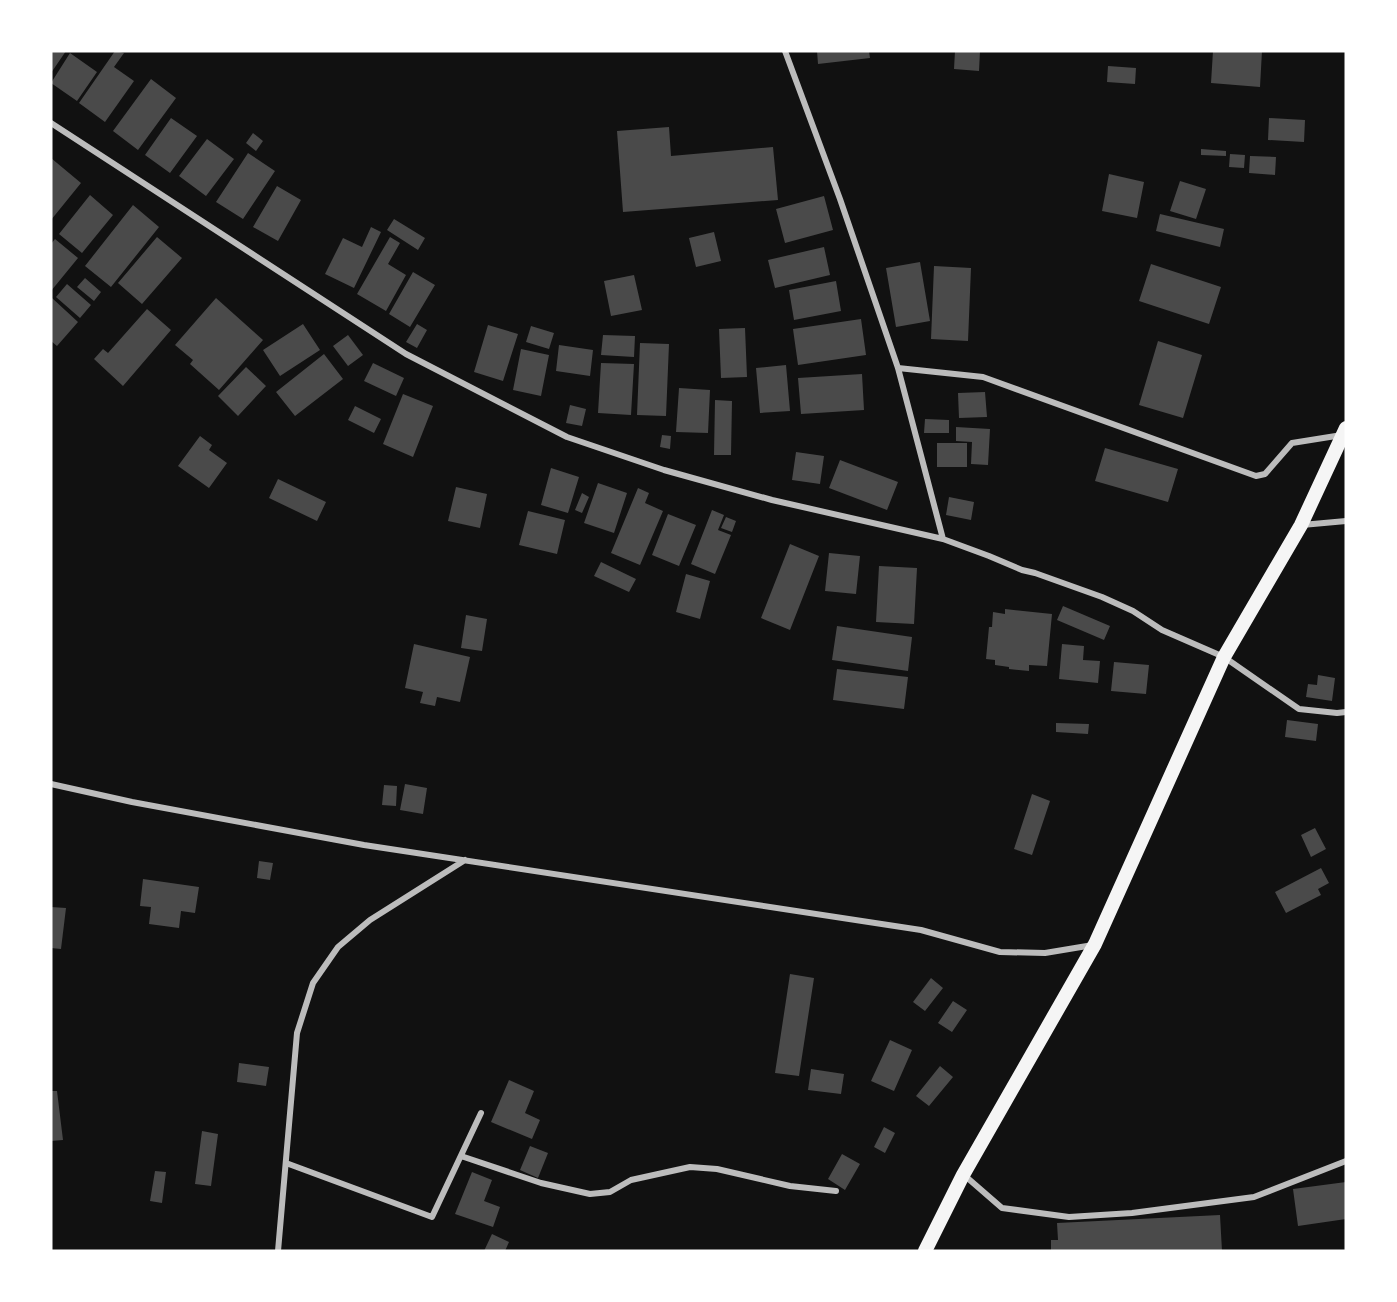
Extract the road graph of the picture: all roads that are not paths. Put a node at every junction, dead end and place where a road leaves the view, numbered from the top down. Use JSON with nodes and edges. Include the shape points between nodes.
{"nodes":[{"id":1,"x":785,"y":51,"type":"edge"},
{"id":2,"x":51,"y":123,"type":"edge"},
{"id":3,"x":898,"y":368,"type":"junction"},
{"id":4,"x":1345,"y":432,"type":"edge"},
{"id":5,"x":1346,"y":520,"type":"edge"},
{"id":6,"x":1301,"y":525,"type":"junction"},
{"id":7,"x":943,"y":539,"type":"junction"},
{"id":8,"x":1224,"y":657,"type":"junction"},
{"id":9,"x":1346,"y":712,"type":"edge"},
{"id":10,"x":51,"y":784,"type":"edge"},
{"id":11,"x":466,"y":859,"type":"junction"},
{"id":12,"x":1095,"y":945,"type":"junction"},
{"id":13,"x":481,"y":1113,"type":"dead end"},
{"id":14,"x":461,"y":1156,"type":"junction"},
{"id":15,"x":1346,"y":1161,"type":"edge"},
{"id":16,"x":286,"y":1163,"type":"junction"},
{"id":17,"x":963,"y":1175,"type":"junction"},
{"id":18,"x":836,"y":1191,"type":"dead end"},
{"id":19,"x":278,"y":1251,"type":"edge"},
{"id":20,"x":925,"y":1251,"type":"edge"}],
"edges":[{"from":1,"to":3,"type":"street"},
{"from":2,"to":7,"type":"street","via":[[406,354],[567,437],[664,470],[772,500]]},
{"from":3,"to":4,"type":"street","via":[[982,377],[1256,476],[1265,474],[1292,444]]},
{"from":3,"to":7,"type":"street"},
{"from":4,"to":6,"type":"main road"},
{"from":5,"to":6,"type":"street"},
{"from":6,"to":8,"type":"main road"},
{"from":7,"to":8,"type":"street","via":[[1102,597],[1162,630]]},
{"from":8,"to":9,"type":"street","via":[[1299,709]]},
{"from":8,"to":12,"type":"main road"},
{"from":10,"to":11,"type":"street","via":[[364,845]]},
{"from":11,"to":12,"type":"street","via":[[921,930],[1000,952],[1045,953]]},
{"from":11,"to":16,"type":"street","via":[[370,920],[338,946],[313,983],[297,1033]]},
{"from":12,"to":17,"type":"main road"},
{"from":13,"to":14,"type":"street"},
{"from":14,"to":16,"type":"street","via":[[432,1217]]},
{"from":14,"to":18,"type":"street","via":[[542,1183],[590,1194],[610,1192],[631,1179],[690,1167],[717,1168],[790,1186]]},
{"from":15,"to":17,"type":"street","via":[[1254,1197],[1069,1217],[1002,1208]]},
{"from":16,"to":19,"type":"street"},
{"from":17,"to":20,"type":"main road"}]}
